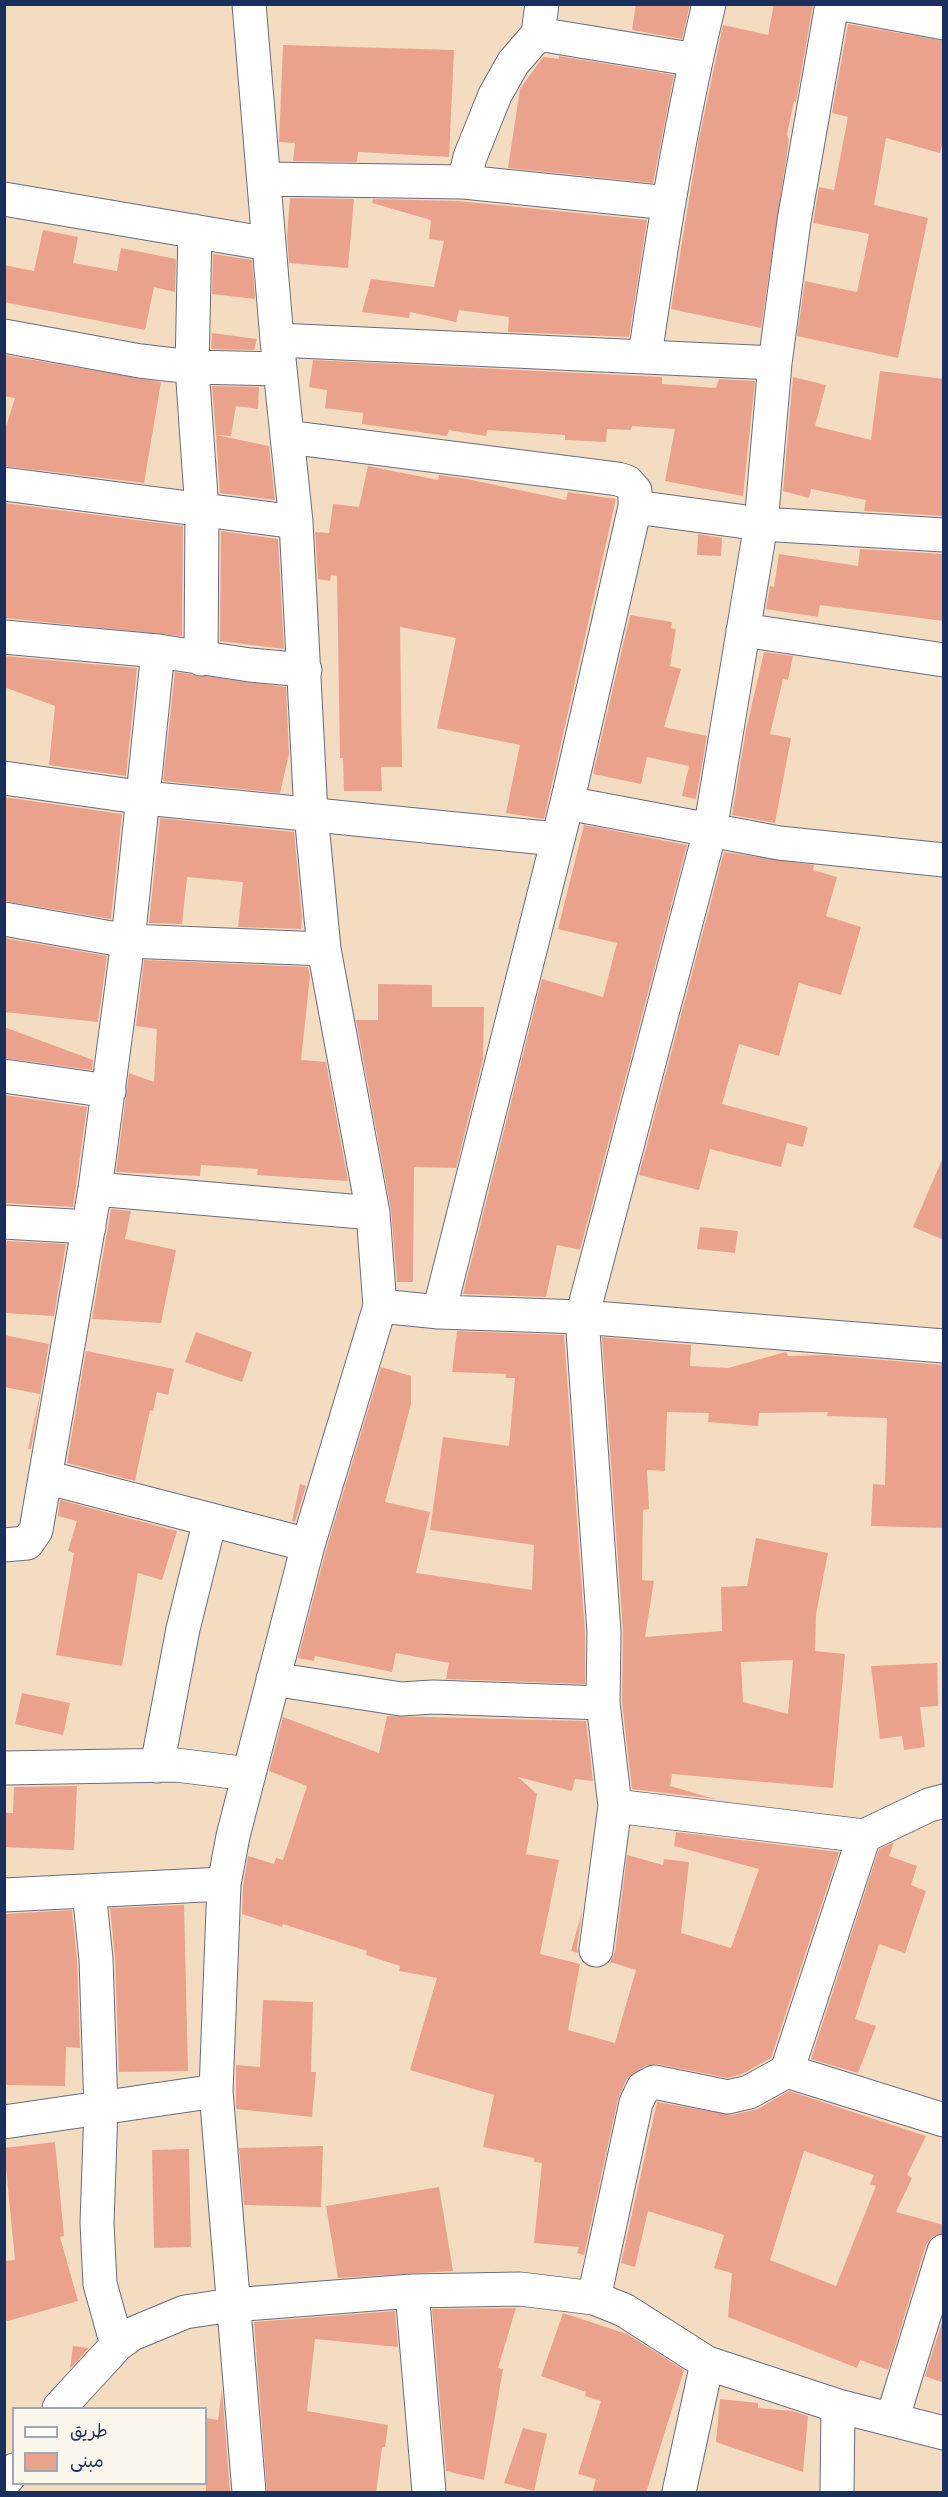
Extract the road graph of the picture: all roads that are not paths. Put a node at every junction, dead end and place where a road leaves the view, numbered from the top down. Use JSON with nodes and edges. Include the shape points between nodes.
{"nodes":[{"id":1,"x":249,"y":4,"type":"edge"},
{"id":2,"x":709,"y":4,"type":"edge"},
{"id":3,"x":832,"y":4,"type":"edge"},
{"id":4,"x":843,"y":4,"type":"edge"},
{"id":5,"x":540,"y":19,"type":"edge"},
{"id":6,"x":944,"y":23,"type":"edge"},
{"id":7,"x":696,"y":60,"type":"junction"},
{"id":8,"x":264,"y":179,"type":"junction"},
{"id":9,"x":464,"y":182,"type":"junction"},
{"id":10,"x":4,"y":199,"type":"edge"},
{"id":11,"x":669,"y":203,"type":"junction"},
{"id":12,"x":195,"y":231,"type":"junction"},
{"id":13,"x":269,"y":244,"type":"junction"},
{"id":14,"x":4,"y":336,"type":"edge"},
{"id":15,"x":278,"y":355,"type":"junction"},
{"id":16,"x":645,"y":356,"type":"junction"},
{"id":17,"x":775,"y":363,"type":"junction"},
{"id":18,"x":192,"y":367,"type":"junction"},
{"id":19,"x":287,"y":437,"type":"junction"},
{"id":20,"x":4,"y":484,"type":"edge"},
{"id":21,"x":635,"y":507,"type":"junction"},
{"id":22,"x":202,"y":511,"type":"junction"},
{"id":23,"x":296,"y":522,"type":"junction"},
{"id":24,"x":761,"y":524,"type":"junction"},
{"id":25,"x":944,"y":535,"type":"edge"},
{"id":26,"x":743,"y":630,"type":"junction"},
{"id":27,"x":4,"y":637,"type":"edge"},
{"id":28,"x":158,"y":651,"type":"junction"},
{"id":29,"x":201,"y":659,"type":"junction"},
{"id":30,"x":944,"y":660,"type":"edge"},
{"id":31,"x":305,"y":669,"type":"junction"},
{"id":32,"x":4,"y":778,"type":"edge"},
{"id":33,"x":145,"y":798,"type":"junction"},
{"id":34,"x":567,"y":803,"type":"junction"},
{"id":35,"x":311,"y":814,"type":"junction"},
{"id":36,"x":710,"y":831,"type":"junction"},
{"id":37,"x":556,"y":839,"type":"junction"},
{"id":38,"x":944,"y":860,"type":"edge"},
{"id":39,"x":4,"y":919,"type":"edge"},
{"id":40,"x":128,"y":941,"type":"junction"},
{"id":41,"x":324,"y":949,"type":"junction"},
{"id":42,"x":4,"y":1076,"type":"edge"},
{"id":43,"x":109,"y":1091,"type":"junction"},
{"id":44,"x":96,"y":1189,"type":"junction"},
{"id":45,"x":373,"y":1213,"type":"junction"},
{"id":46,"x":4,"y":1222,"type":"edge"},
{"id":47,"x":89,"y":1227,"type":"junction"},
{"id":48,"x":380,"y":1306,"type":"junction"},
{"id":49,"x":439,"y":1312,"type":"junction"},
{"id":50,"x":582,"y":1317,"type":"junction"},
{"id":51,"x":944,"y":1346,"type":"edge"},
{"id":52,"x":45,"y":1477,"type":"junction"},
{"id":53,"x":210,"y":1520,"type":"junction"},
{"id":54,"x":4,"y":1545,"type":"edge"},
{"id":55,"x":308,"y":1545,"type":"junction"},
{"id":56,"x":273,"y":1679,"type":"junction"},
{"id":57,"x":603,"y":1703,"type":"junction"},
{"id":58,"x":157,"y":1766,"type":"junction"},
{"id":59,"x":4,"y":1768,"type":"edge"},
{"id":60,"x":249,"y":1774,"type":"junction"},
{"id":61,"x":944,"y":1801,"type":"edge"},
{"id":62,"x":615,"y":1806,"type":"junction"},
{"id":63,"x":864,"y":1836,"type":"junction"},
{"id":64,"x":224,"y":1884,"type":"junction"},
{"id":65,"x":88,"y":1891,"type":"junction"},
{"id":66,"x":4,"y":1895,"type":"edge"},
{"id":67,"x":596,"y":1950,"type":"dead end"},
{"id":68,"x":787,"y":2071,"type":"junction"},
{"id":69,"x":216,"y":2091,"type":"junction"},
{"id":70,"x":100,"y":2108,"type":"junction"},
{"id":71,"x":944,"y":2120,"type":"edge"},
{"id":72,"x":4,"y":2122,"type":"edge"},
{"id":73,"x":944,"y":2251,"type":"edge"},
{"id":74,"x":412,"y":2290,"type":"junction"},
{"id":75,"x":594,"y":2298,"type":"junction"},
{"id":76,"x":232,"y":2305,"type":"junction"},
{"id":77,"x":117,"y":2345,"type":"junction"},
{"id":78,"x":707,"y":2363,"type":"junction"},
{"id":79,"x":838,"y":2406,"type":"junction"},
{"id":80,"x":60,"y":2407,"type":"edge"},
{"id":81,"x":892,"y":2420,"type":"junction"},
{"id":82,"x":944,"y":2433,"type":"edge"},
{"id":83,"x":249,"y":2493,"type":"edge"},
{"id":84,"x":429,"y":2493,"type":"edge"},
{"id":85,"x":679,"y":2493,"type":"edge"},
{"id":86,"x":837,"y":2493,"type":"edge"}],
"edges":[{"from":1,"to":8,"type":"street"},
{"from":2,"to":7,"type":"street"},
{"from":3,"to":17,"type":"street","via":[[794,221]]},
{"from":4,"to":6,"type":"street"},
{"from":5,"to":7,"type":"street"},
{"from":5,"to":9,"type":"street","via":[[495,95]]},
{"from":7,"to":11,"type":"street"},
{"from":8,"to":9,"type":"street"},
{"from":8,"to":13,"type":"street"},
{"from":9,"to":11,"type":"street"},
{"from":10,"to":12,"type":"street"},
{"from":11,"to":16,"type":"street"},
{"from":12,"to":13,"type":"street"},
{"from":12,"to":18,"type":"street"},
{"from":13,"to":15,"type":"street"},
{"from":14,"to":18,"type":"street"},
{"from":15,"to":16,"type":"street"},
{"from":15,"to":18,"type":"street"},
{"from":15,"to":19,"type":"street"},
{"from":16,"to":17,"type":"street"},
{"from":17,"to":24,"type":"street"},
{"from":18,"to":22,"type":"street"},
{"from":19,"to":21,"type":"street","via":[[618,479],[635,491]]},
{"from":19,"to":23,"type":"street"},
{"from":20,"to":22,"type":"street"},
{"from":21,"to":24,"type":"street"},
{"from":21,"to":34,"type":"street"},
{"from":22,"to":23,"type":"street"},
{"from":22,"to":29,"type":"street"},
{"from":23,"to":31,"type":"street"},
{"from":24,"to":25,"type":"street"},
{"from":24,"to":26,"type":"street"},
{"from":26,"to":30,"type":"street"},
{"from":26,"to":36,"type":"street"},
{"from":27,"to":28,"type":"street"},
{"from":28,"to":29,"type":"street"},
{"from":28,"to":33,"type":"street"},
{"from":29,"to":31,"type":"street"},
{"from":31,"to":35,"type":"street"},
{"from":32,"to":33,"type":"street"},
{"from":33,"to":35,"type":"street"},
{"from":33,"to":40,"type":"street"},
{"from":34,"to":36,"type":"street"},
{"from":34,"to":37,"type":"street"},
{"from":35,"to":37,"type":"street"},
{"from":35,"to":41,"type":"street"},
{"from":36,"to":38,"type":"street","via":[[779,843]]},
{"from":36,"to":50,"type":"street"},
{"from":37,"to":49,"type":"street"},
{"from":39,"to":40,"type":"street"},
{"from":40,"to":41,"type":"street"},
{"from":40,"to":43,"type":"street"},
{"from":41,"to":45,"type":"street"},
{"from":42,"to":43,"type":"street"},
{"from":43,"to":44,"type":"street"},
{"from":44,"to":45,"type":"street"},
{"from":44,"to":47,"type":"street"},
{"from":45,"to":48,"type":"street"},
{"from":46,"to":47,"type":"street"},
{"from":47,"to":52,"type":"street"},
{"from":48,"to":49,"type":"street"},
{"from":48,"to":55,"type":"street"},
{"from":49,"to":50,"type":"street"},
{"from":50,"to":51,"type":"street"},
{"from":50,"to":57,"type":"street","via":[[604,1632]]},
{"from":52,"to":53,"type":"street"},
{"from":52,"to":54,"type":"street","via":[[34,1536],[27,1543]]},
{"from":53,"to":55,"type":"street"},
{"from":53,"to":58,"type":"street","via":[[183,1629]]},
{"from":55,"to":56,"type":"street"},
{"from":56,"to":57,"type":"street","via":[[401,1699]]},
{"from":56,"to":60,"type":"street"},
{"from":57,"to":62,"type":"street"},
{"from":58,"to":59,"type":"street"},
{"from":58,"to":60,"type":"street"},
{"from":60,"to":64,"type":"street"},
{"from":61,"to":63,"type":"street"},
{"from":62,"to":63,"type":"street"},
{"from":62,"to":67,"type":"street"},
{"from":63,"to":68,"type":"street"},
{"from":64,"to":65,"type":"street"},
{"from":64,"to":69,"type":"street"},
{"from":65,"to":66,"type":"street"},
{"from":65,"to":70,"type":"street","via":[[96,1959]]},
{"from":68,"to":71,"type":"street"},
{"from":68,"to":75,"type":"street","via":[[749,2092],[728,2097],[666,2083],[654,2082],[643,2088],[636,2103]]},
{"from":69,"to":70,"type":"street"},
{"from":69,"to":76,"type":"street"},
{"from":70,"to":72,"type":"street"},
{"from":70,"to":77,"type":"street","via":[[100,2284]]},
{"from":73,"to":81,"type":"street"},
{"from":74,"to":75,"type":"street","via":[[520,2289]]},
{"from":74,"to":76,"type":"street"},
{"from":74,"to":84,"type":"street"},
{"from":75,"to":78,"type":"street","via":[[624,2310]]},
{"from":76,"to":77,"type":"street","via":[[185,2312],[132,2334]]},
{"from":76,"to":83,"type":"street"},
{"from":77,"to":80,"type":"street"},
{"from":78,"to":79,"type":"street"},
{"from":78,"to":85,"type":"street"},
{"from":79,"to":81,"type":"street"},
{"from":79,"to":86,"type":"street"},
{"from":81,"to":82,"type":"street"}]}
